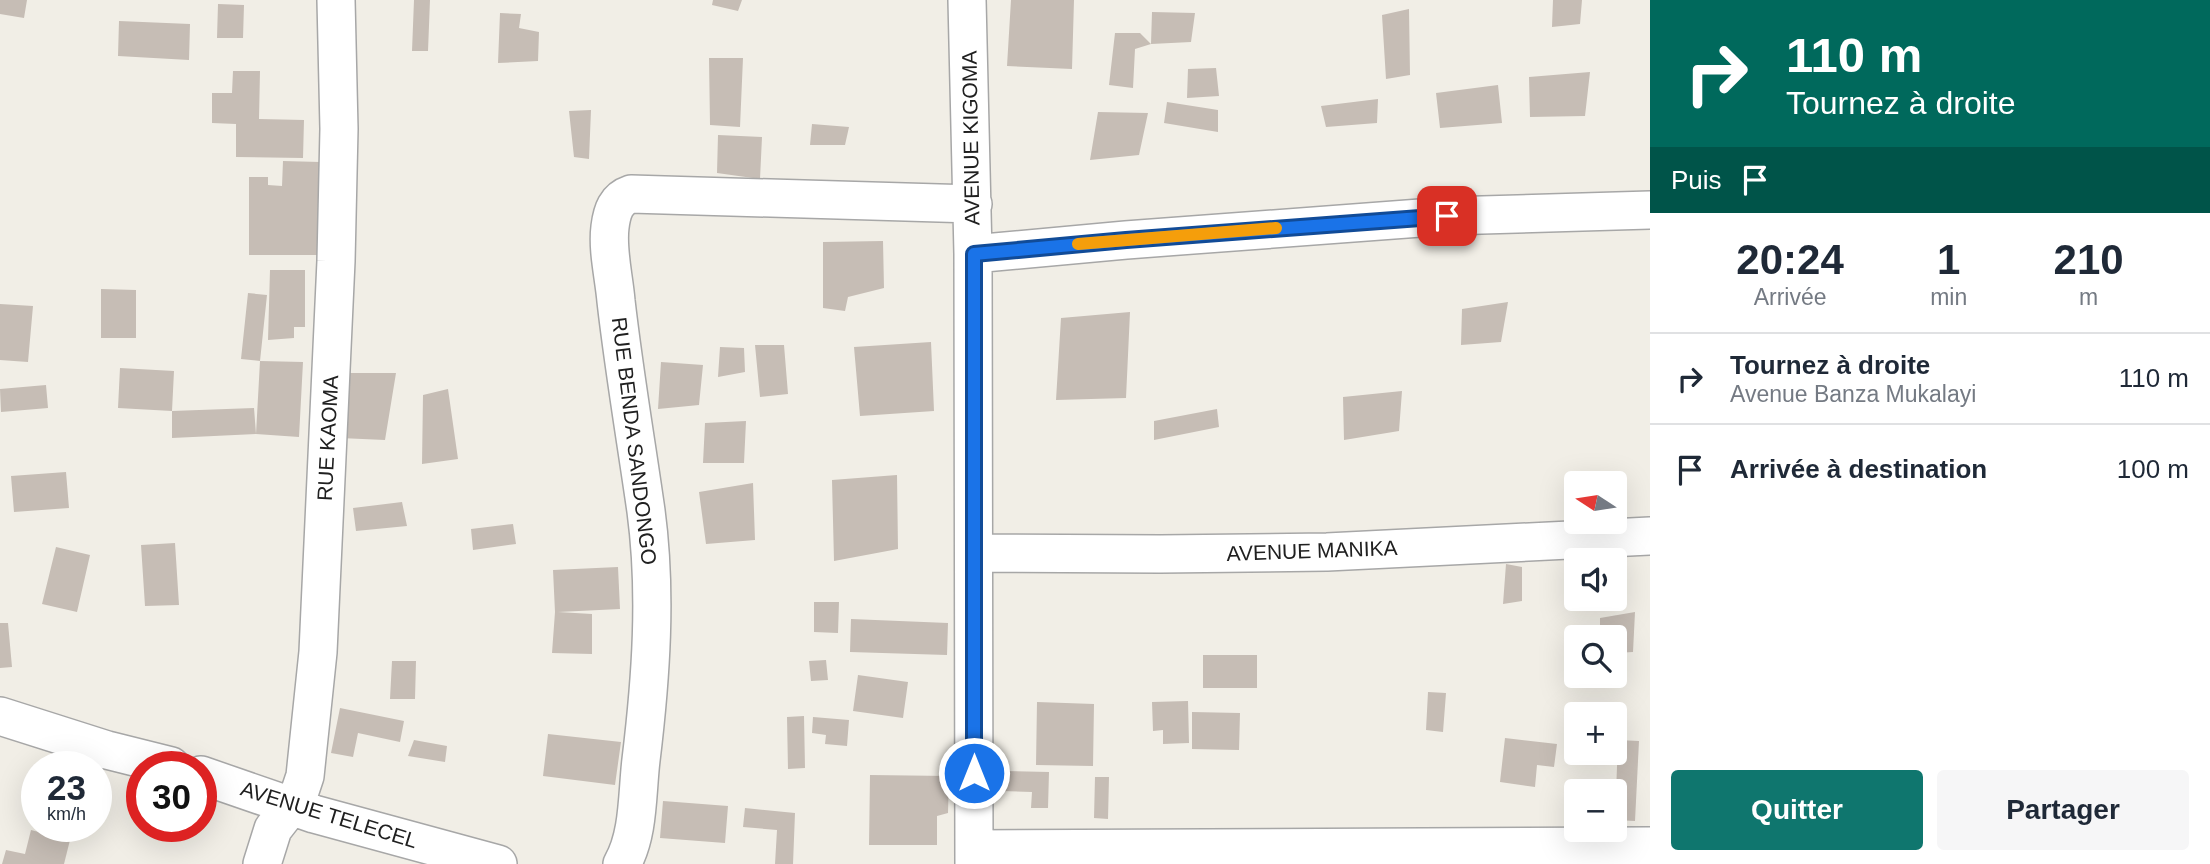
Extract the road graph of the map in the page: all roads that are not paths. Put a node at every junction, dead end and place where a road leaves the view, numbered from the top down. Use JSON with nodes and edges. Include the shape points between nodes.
{"nodes":[{"id":1,"x":336,"y":0,"type":"edge"},
{"id":2,"x":967,"y":0,"type":"edge"},
{"id":3,"x":973,"y":204,"type":"junction"},
{"id":4,"x":1650,"y":210,"type":"edge"},
{"id":5,"x":974,"y":254,"type":"junction"},
{"id":6,"x":1650,"y":536,"type":"edge"},
{"id":7,"x":974,"y":553,"type":"junction"},
{"id":8,"x":0,"y":716,"type":"edge"},
{"id":9,"x":126,"y":755,"type":"edge"},
{"id":10,"x":217,"y":781,"type":"edge"},
{"id":11,"x":291,"y":807,"type":"junction"},
{"id":12,"x":1650,"y":846,"type":"edge"},
{"id":13,"x":974,"y":856,"type":"edge"},
{"id":14,"x":262,"y":864,"type":"edge"},
{"id":15,"x":498,"y":864,"type":"edge"},
{"id":16,"x":622,"y":864,"type":"edge"}],
"edges":[{"from":1,"to":11,"type":"street","name":"RUE KAOMA","via":[[336,261],[318,652],[304,776]]},
{"from":2,"to":3,"type":"street","name":"AVENUE KIGOMA"},
{"from":3,"to":5,"type":"street","name":"AVENUE KIGOMA"},
{"from":3,"to":16,"type":"street","name":"RUE BENDA SANDONGO","via":[[632,194],[614,207],[610,245],[652,590],[644,736],[633,831]]},
{"from":4,"to":5,"type":"street","via":[[1447,216]]},
{"from":5,"to":7,"type":"street","name":"AVENUE KIGOMA"},
{"from":6,"to":7,"type":"street","name":"AVENUE MANIKA","via":[[1327,552]]},
{"from":7,"to":13,"type":"street","name":"AVENUE KIGOMA"},
{"from":8,"to":9,"type":"street"},
{"from":10,"to":11,"type":"street","name":"AVENUE TELECEL"},
{"from":11,"to":14,"type":"street","name":"RUE KAOMA","via":[[273,830]]},
{"from":11,"to":15,"type":"street","name":"AVENUE TELECEL"},
{"from":12,"to":13,"type":"street"}]}
